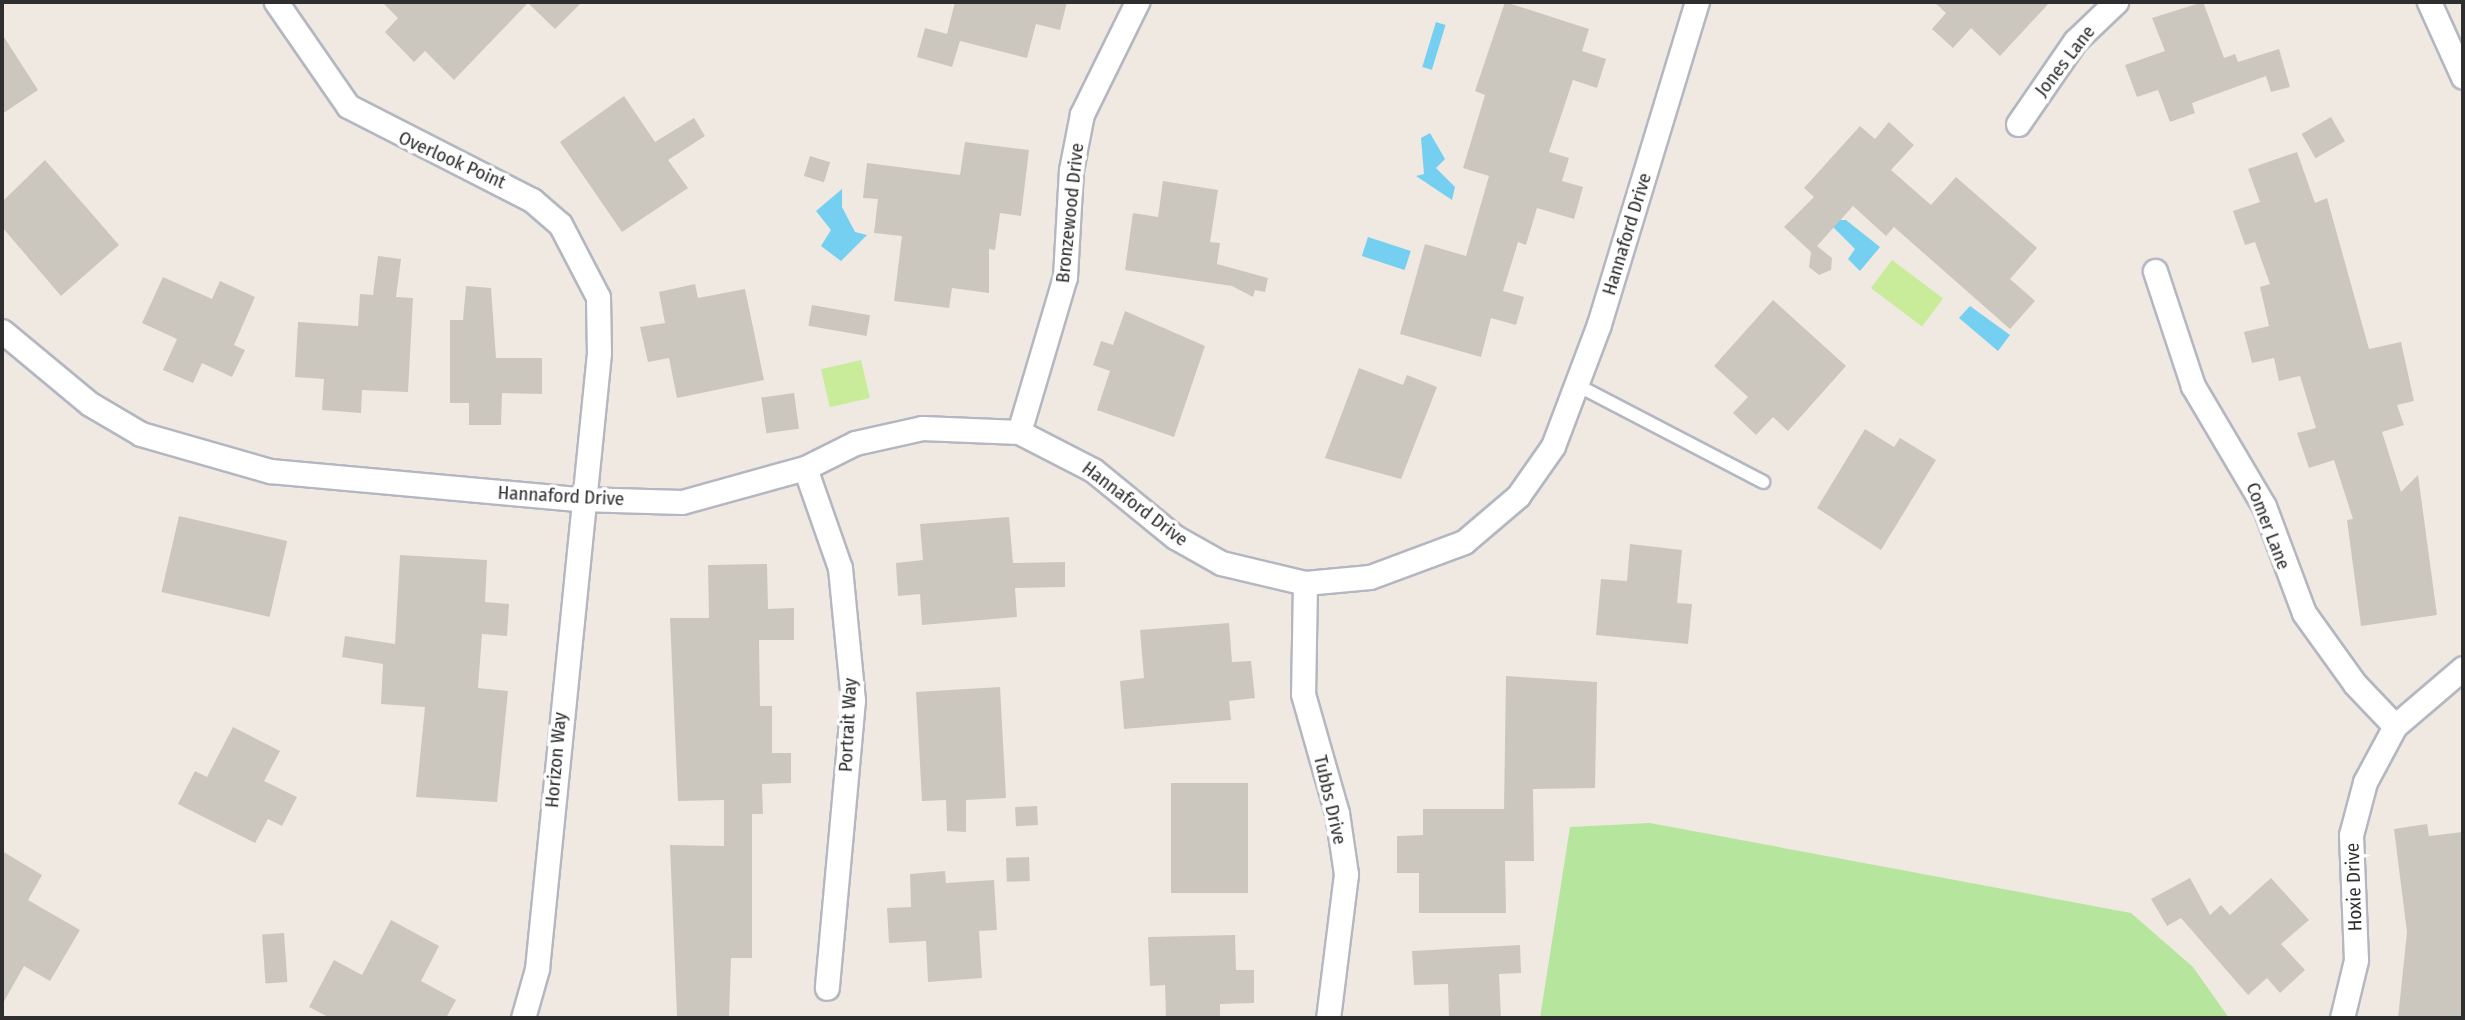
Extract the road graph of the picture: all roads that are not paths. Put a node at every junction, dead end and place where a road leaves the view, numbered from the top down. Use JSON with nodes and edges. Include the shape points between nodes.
{"nodes":[{"id":1,"x":276,"y":2,"type":"edge"},
{"id":2,"x":1137,"y":2,"type":"edge"},
{"id":3,"x":1697,"y":2,"type":"edge"},
{"id":4,"x":2116,"y":2,"type":"edge"},
{"id":5,"x":2428,"y":2,"type":"edge"},
{"id":6,"x":2462,"y":66,"type":"edge"},
{"id":7,"x":2018,"y":124,"type":"dead end"},
{"id":8,"x":2155,"y":271,"type":"dead end"},
{"id":9,"x":2,"y":331,"type":"edge"},
{"id":10,"x":1577,"y":385,"type":"junction"},
{"id":11,"x":1019,"y":432,"type":"junction"},
{"id":12,"x":805,"y":468,"type":"junction"},
{"id":13,"x":1763,"y":482,"type":"dead end"},
{"id":14,"x":580,"y":499,"type":"junction"},
{"id":15,"x":1305,"y":583,"type":"junction"},
{"id":16,"x":2463,"y":668,"type":"edge"},
{"id":17,"x":2395,"y":726,"type":"junction"},
{"id":18,"x":827,"y":988,"type":"dead end"},
{"id":19,"x":523,"y":1018,"type":"edge"},
{"id":20,"x":1328,"y":1018,"type":"edge"},
{"id":21,"x":2342,"y":1018,"type":"edge"}],
"edges":[{"from":1,"to":14,"type":"street","name":"Overlook Point","via":[[348,106],[453,165],[502,180],[560,225],[598,297],[599,353]]},
{"from":2,"to":11,"type":"street","name":"Bronzewood Drive","via":[[1082,114],[1071,170],[1065,277]]},
{"from":3,"to":10,"type":"street","name":"Hannaford Drive"},
{"from":4,"to":7,"type":"street","name":"Jones Lane","via":[[2075,41]]},
{"from":5,"to":6,"type":"street"},
{"from":8,"to":17,"type":"street","name":"Comer Lane","via":[[2193,386],[2264,506],[2304,613],[2355,684]]},
{"from":9,"to":14,"type":"street","name":"Hannaford Drive","via":[[90,404],[141,434],[198,453],[270,471]]},
{"from":10,"to":13,"type":"lane"},
{"from":10,"to":15,"type":"street","name":"Hannaford Drive","via":[[1538,472],[1464,542],[1402,570]]},
{"from":11,"to":12,"type":"street","name":"Hannaford Drive","via":[[922,428],[855,443]]},
{"from":11,"to":15,"type":"street","name":"Hannaford Drive","via":[[1093,470],[1175,537],[1221,563]]},
{"from":12,"to":14,"type":"street","name":"Hannaford Drive","via":[[682,502]]},
{"from":12,"to":18,"type":"street","name":"Portrait Way","via":[[840,568],[853,700]]},
{"from":14,"to":19,"type":"street","name":"Horizon Way","via":[[537,969]]},
{"from":15,"to":20,"type":"street","name":"Tubbs Drive","via":[[1303,695],[1337,813],[1346,874]]},
{"from":16,"to":17,"type":"street","name":"Hoxie Drive"},
{"from":17,"to":21,"type":"street","name":"Hoxie Drive","via":[[2365,782],[2351,835],[2356,960]]}]}
